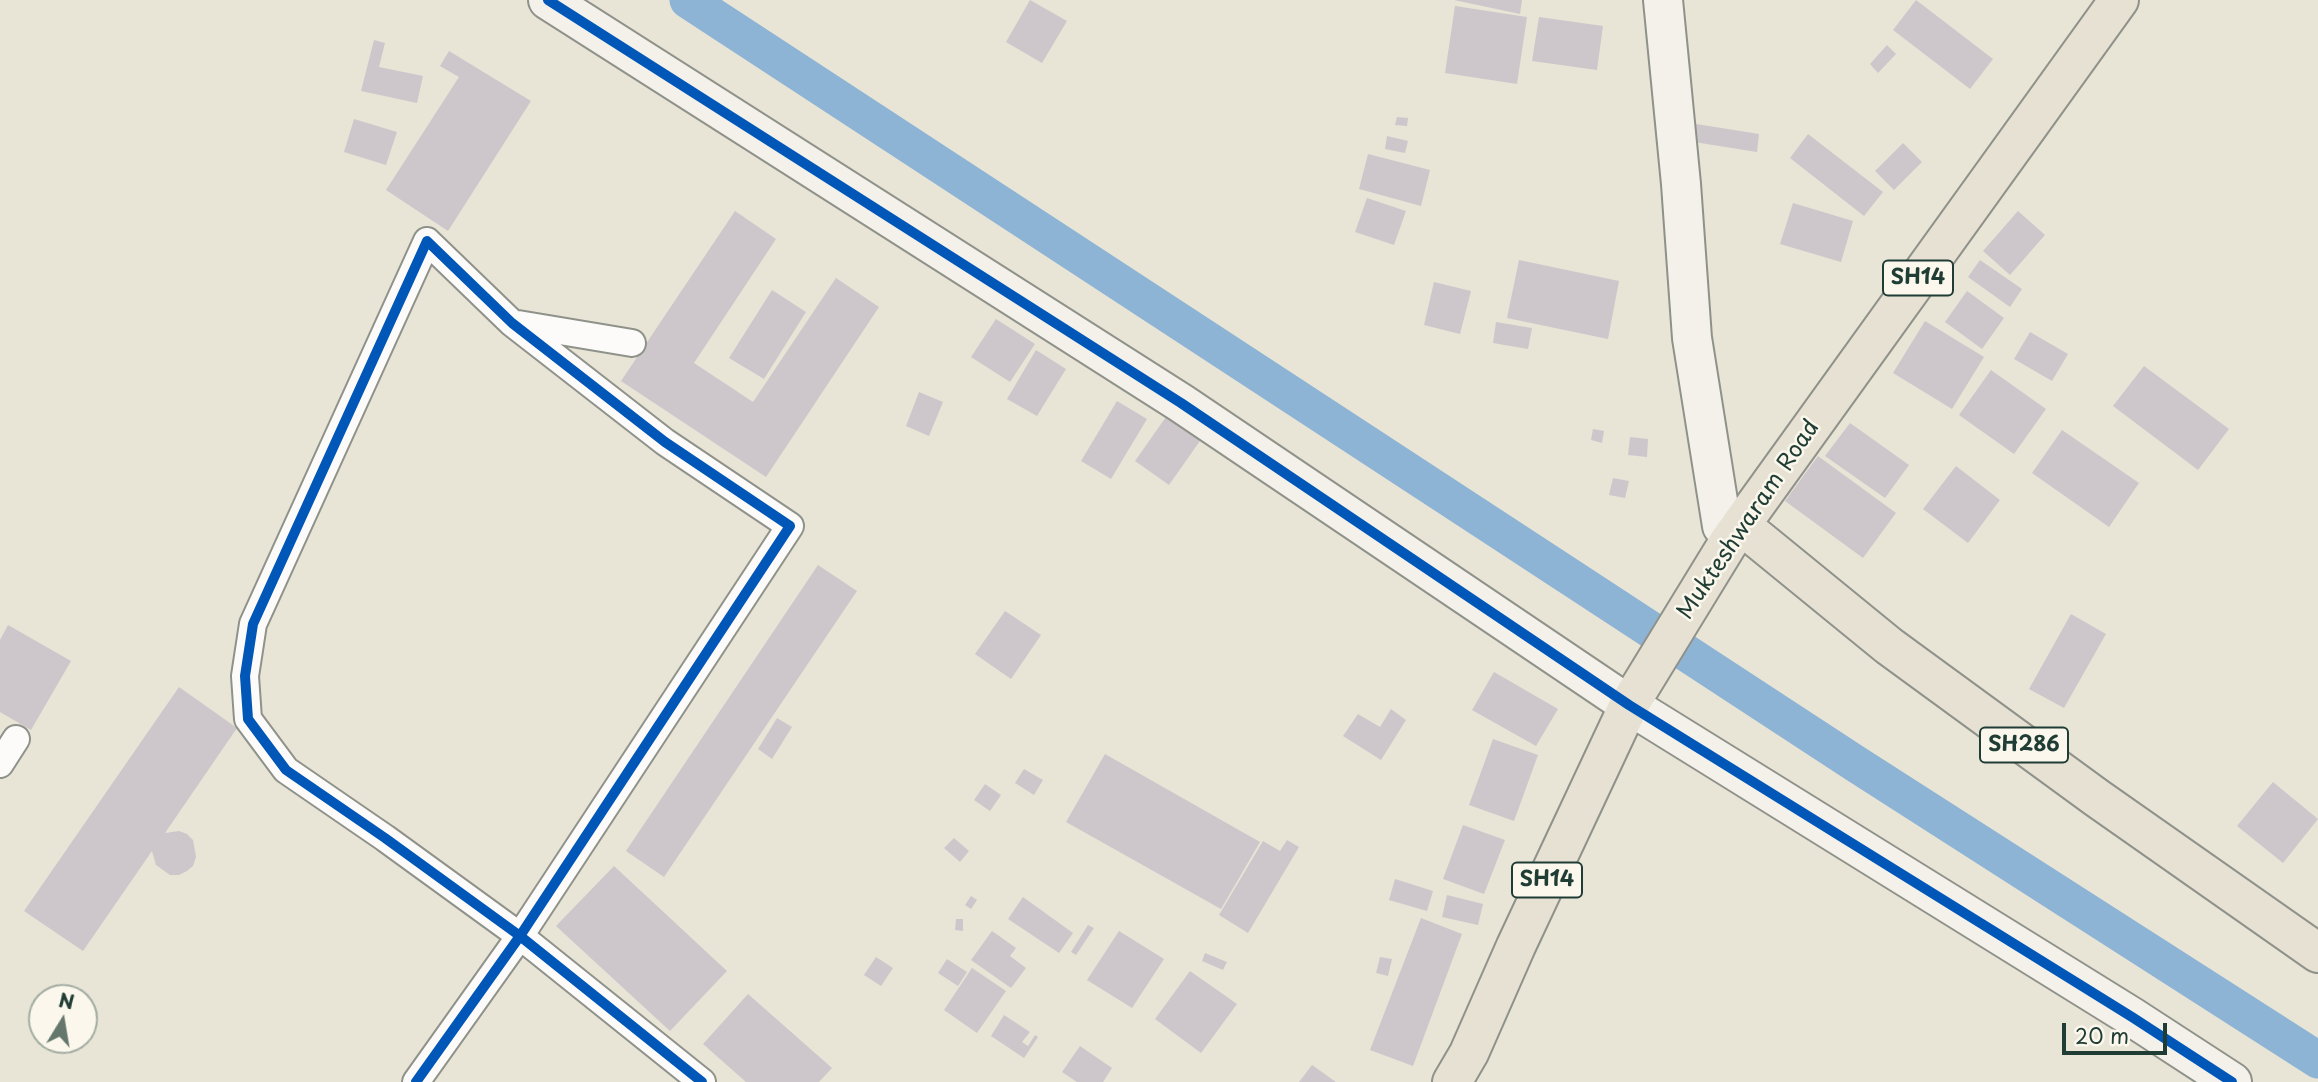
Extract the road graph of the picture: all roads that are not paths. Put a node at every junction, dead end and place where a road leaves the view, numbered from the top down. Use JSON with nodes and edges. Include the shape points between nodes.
{"nodes":[{"id":1,"x":548,"y":0,"type":"edge"},
{"id":2,"x":1663,"y":0,"type":"edge"},
{"id":3,"x":2119,"y":0,"type":"edge"},
{"id":4,"x":513,"y":323,"type":"junction"},
{"id":5,"x":632,"y":343,"type":"dead end"},
{"id":6,"x":1732,"y":539,"type":"junction"},
{"id":7,"x":1637,"y":693,"type":"junction"},
{"id":8,"x":16,"y":739,"type":"dead end"},
{"id":9,"x":0,"y":764,"type":"edge"},
{"id":10,"x":520,"y":936,"type":"junction"},
{"id":11,"x":2318,"y":953,"type":"edge"},
{"id":12,"x":416,"y":1082,"type":"edge"},
{"id":13,"x":702,"y":1082,"type":"edge"},
{"id":14,"x":1452,"y":1082,"type":"edge"},
{"id":15,"x":2232,"y":1082,"type":"edge"}],
"edges":[{"from":1,"to":7,"type":"street"},
{"from":2,"to":6,"type":"street","via":[[1692,338],[1722,526]]},
{"from":3,"to":6,"type":"main road","name":"Mukteshwaram Road","number":"SH14"},
{"from":4,"to":5,"type":"street"},
{"from":4,"to":10,"type":"street","via":[[665,442],[790,526]]},
{"from":4,"to":10,"type":"street","via":[[427,241],[253,624],[245,676],[248,719],[286,770]]},
{"from":6,"to":7,"type":"main road","name":"Mukteshwaram Road","number":"SH14"},
{"from":6,"to":11,"type":"main road","number":"SH286","via":[[1753,535],[1889,646]]},
{"from":7,"to":14,"type":"main road","name":"Mukteshwaram Road","number":"SH14"},
{"from":7,"to":15,"type":"street"},
{"from":8,"to":9,"type":"street"},
{"from":10,"to":12,"type":"street"},
{"from":10,"to":13,"type":"street"}]}
